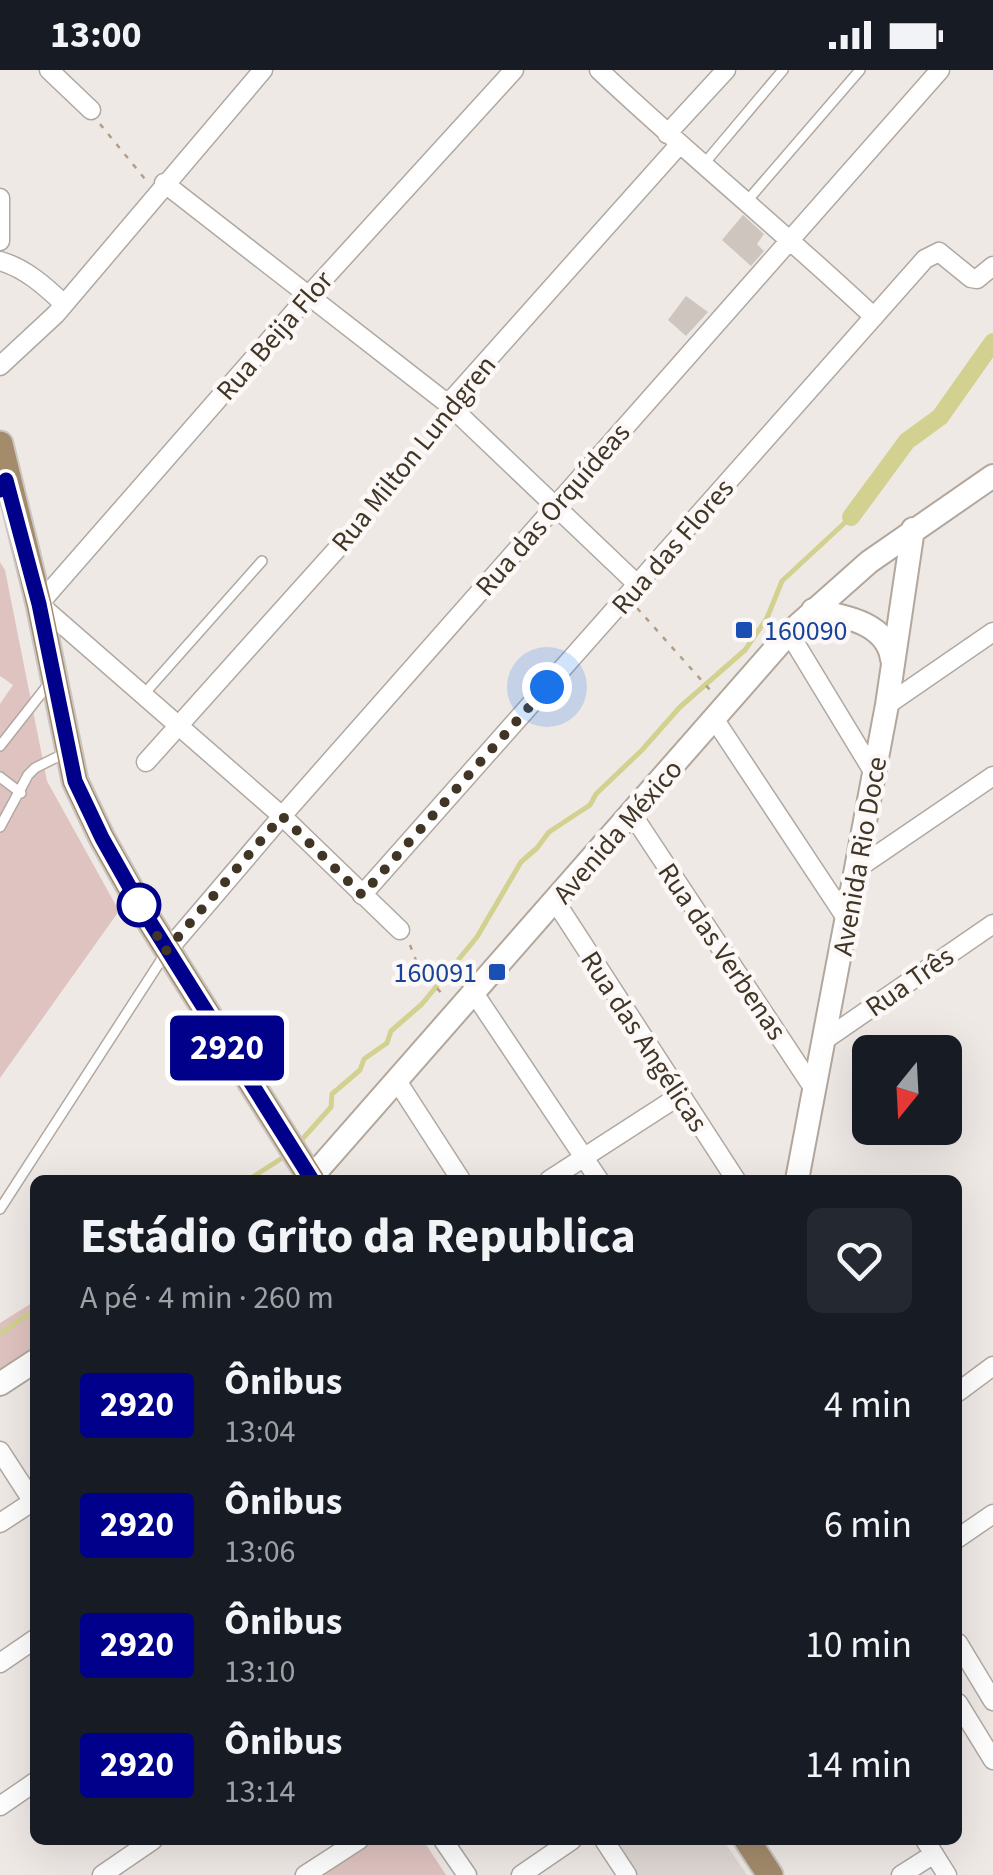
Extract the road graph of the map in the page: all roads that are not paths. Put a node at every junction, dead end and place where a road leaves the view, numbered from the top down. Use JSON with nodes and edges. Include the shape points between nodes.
{"nodes":[{"id":1,"x":50,"y":70,"type":"edge"},
{"id":2,"x":263,"y":70,"type":"edge"},
{"id":3,"x":514,"y":70,"type":"edge"},
{"id":4,"x":599,"y":70,"type":"edge"},
{"id":5,"x":726,"y":70,"type":"edge"},
{"id":6,"x":783,"y":70,"type":"edge"},
{"id":7,"x":860,"y":70,"type":"edge"},
{"id":8,"x":940,"y":70,"type":"edge"},
{"id":9,"x":91,"y":110,"type":"road end"},
{"id":10,"x":673,"y":139,"type":"junction"},
{"id":11,"x":703,"y":165,"type":"junction"},
{"id":12,"x":160,"y":187,"type":"junction"},
{"id":13,"x":0,"y":198,"type":"edge"},
{"id":14,"x":747,"y":202,"type":"junction"},
{"id":15,"x":790,"y":238,"type":"junction"},
{"id":16,"x":0,"y":242,"type":"edge"},
{"id":17,"x":0,"y":261,"type":"edge"},
{"id":18,"x":993,"y":266,"type":"edge"},
{"id":19,"x":309,"y":295,"type":"junction"},
{"id":20,"x":64,"y":304,"type":"junction"},
{"id":21,"x":874,"y":317,"type":"junction"},
{"id":22,"x":0,"y":366,"type":"edge"},
{"id":23,"x":448,"y":404,"type":"junction"},
{"id":24,"x":0,"y":444,"type":"edge"},
{"id":25,"x":993,"y":476,"type":"edge"},
{"id":26,"x":3,"y":485,"type":"edge"},
{"id":27,"x":556,"y":506,"type":"junction"},
{"id":28,"x":913,"y":530,"type":"junction"},
{"id":29,"x":0,"y":534,"type":"edge"},
{"id":30,"x":346,"y":540,"type":"road end"},
{"id":31,"x":24,"y":546,"type":"junction"},
{"id":32,"x":262,"y":560,"type":"dead end"},
{"id":33,"x":632,"y":591,"type":"junction"},
{"id":34,"x":39,"y":604,"type":"junction"},
{"id":35,"x":813,"y":610,"type":"junction"},
{"id":36,"x":993,"y":632,"type":"edge"},
{"id":37,"x":790,"y":633,"type":"junction"},
{"id":38,"x":893,"y":667,"type":"junction"},
{"id":39,"x":53,"y":679,"type":"junction"},
{"id":40,"x":144,"y":694,"type":"junction"},
{"id":41,"x":887,"y":705,"type":"junction"},
{"id":42,"x":720,"y":713,"type":"junction"},
{"id":43,"x":178,"y":724,"type":"junction"},
{"id":44,"x":0,"y":746,"type":"edge"},
{"id":45,"x":68,"y":752,"type":"junction"},
{"id":46,"x":146,"y":762,"type":"dead end"},
{"id":47,"x":874,"y":773,"type":"junction"},
{"id":48,"x":993,"y":776,"type":"edge"},
{"id":49,"x":0,"y":777,"type":"edge"},
{"id":50,"x":21,"y":793,"type":"junction"},
{"id":51,"x":632,"y":814,"type":"junction"},
{"id":52,"x":282,"y":816,"type":"junction"},
{"id":53,"x":0,"y":827,"type":"edge"},
{"id":54,"x":858,"y":868,"type":"junction"},
{"id":55,"x":362,"y":895,"type":"junction"},
{"id":56,"x":555,"y":901,"type":"junction"},
{"id":57,"x":848,"y":921,"type":"junction"},
{"id":58,"x":993,"y":924,"type":"edge"},
{"id":59,"x":400,"y":930,"type":"road end"},
{"id":60,"x":166,"y":951,"type":"junction"},
{"id":61,"x":474,"y":993,"type":"junction"},
{"id":62,"x":826,"y":1039,"type":"junction"},
{"id":63,"x":396,"y":1081,"type":"junction"},
{"id":64,"x":814,"y":1088,"type":"junction"},
{"id":65,"x":680,"y":1096,"type":"junction"},
{"id":66,"x":584,"y":1158,"type":"junction"},
{"id":67,"x":308,"y":1175,"type":"edge"},
{"id":68,"x":458,"y":1175,"type":"edge"},
{"id":69,"x":557,"y":1175,"type":"edge"},
{"id":70,"x":596,"y":1175,"type":"edge"},
{"id":71,"x":733,"y":1175,"type":"edge"},
{"id":72,"x":797,"y":1175,"type":"edge"},
{"id":73,"x":0,"y":1209,"type":"edge"},
{"id":74,"x":30,"y":1364,"type":"edge"},
{"id":75,"x":993,"y":1366,"type":"edge"},
{"id":76,"x":0,"y":1384,"type":"edge"},
{"id":77,"x":962,"y":1389,"type":"edge"},
{"id":78,"x":0,"y":1451,"type":"edge"},
{"id":79,"x":30,"y":1496,"type":"edge"},
{"id":80,"x":30,"y":1505,"type":"edge"},
{"id":81,"x":993,"y":1514,"type":"edge"},
{"id":82,"x":0,"y":1524,"type":"edge"},
{"id":83,"x":962,"y":1535,"type":"edge"},
{"id":84,"x":30,"y":1643,"type":"edge"},
{"id":85,"x":962,"y":1650,"type":"edge"},
{"id":86,"x":0,"y":1664,"type":"edge"},
{"id":87,"x":993,"y":1701,"type":"edge"},
{"id":88,"x":962,"y":1710,"type":"edge"},
{"id":89,"x":993,"y":1760,"type":"edge"},
{"id":90,"x":30,"y":1785,"type":"edge"},
{"id":91,"x":0,"y":1806,"type":"edge"},
{"id":92,"x":146,"y":1845,"type":"edge"},
{"id":93,"x":351,"y":1845,"type":"edge"},
{"id":94,"x":446,"y":1845,"type":"edge"},
{"id":95,"x":565,"y":1845,"type":"edge"},
{"id":96,"x":607,"y":1845,"type":"edge"},
{"id":97,"x":749,"y":1845,"type":"edge"},
{"id":98,"x":929,"y":1847,"type":"edge"},
{"id":99,"x":102,"y":1875,"type":"edge"},
{"id":100,"x":305,"y":1875,"type":"edge"},
{"id":101,"x":467,"y":1875,"type":"edge"},
{"id":102,"x":520,"y":1875,"type":"edge"},
{"id":103,"x":626,"y":1875,"type":"edge"},
{"id":104,"x":770,"y":1875,"type":"edge"},
{"id":105,"x":901,"y":1875,"type":"edge"},
{"id":106,"x":947,"y":1875,"type":"edge"}],
"edges":[{"from":1,"to":9,"type":"street"},
{"from":2,"to":12,"type":"street"},
{"from":3,"to":19,"type":"street","name":"Rua Beija Flor"},
{"from":4,"to":10,"type":"street"},
{"from":5,"to":10,"type":"street","name":"Rua Milton Lundgren"},
{"from":6,"to":11,"type":"lane"},
{"from":7,"to":14,"type":"lane"},
{"from":8,"to":15,"type":"street","name":"Rua das Orquídeas"},
{"from":10,"to":11,"type":"street"},
{"from":10,"to":23,"type":"street","name":"Rua Milton Lundgren"},
{"from":11,"to":14,"type":"street"},
{"from":12,"to":19,"type":"street"},
{"from":12,"to":20,"type":"street"},
{"from":13,"to":16,"type":"street"},
{"from":14,"to":15,"type":"street"},
{"from":15,"to":21,"type":"street"},
{"from":15,"to":27,"type":"street","name":"Rua das Orquídeas"},
{"from":17,"to":20,"type":"street"},
{"from":18,"to":21,"type":"street","name":"Rua das Flores","via":[[971,278],[944,255],[933,254]]},
{"from":19,"to":23,"type":"street"},
{"from":19,"to":34,"type":"street","name":"Rua Beija Flor"},
{"from":20,"to":22,"type":"street"},
{"from":21,"to":33,"type":"street","name":"Rua das Flores"},
{"from":23,"to":27,"type":"street"},
{"from":24,"to":26,"type":"main road"},
{"from":25,"to":28,"type":"main road","name":"Avenida México"},
{"from":26,"to":31,"type":"main road"},
{"from":27,"to":33,"type":"street"},
{"from":27,"to":52,"type":"street","name":"Rua das Orquídeas"},
{"from":28,"to":35,"type":"main road","name":"Avenida México"},
{"from":28,"to":38,"type":"main road","name":"Avenida Rio Doce"},
{"from":29,"to":31,"type":"main road"},
{"from":30,"to":43,"type":"street","name":"Rua Milton Lundgren"},
{"from":31,"to":34,"type":"main road"},
{"from":32,"to":40,"type":"lane"},
{"from":33,"to":55,"type":"street","name":"Rua das Flores"},
{"from":34,"to":39,"type":"main road"},
{"from":34,"to":40,"type":"street"},
{"from":35,"to":37,"type":"main road","name":"Avenida México"},
{"from":35,"to":38,"type":"main road","via":[[871,628],[891,648]]},
{"from":36,"to":41,"type":"street"},
{"from":37,"to":42,"type":"main road","name":"Avenida México"},
{"from":37,"to":47,"type":"street"},
{"from":38,"to":41,"type":"main road","name":"Avenida Rio Doce"},
{"from":39,"to":44,"type":"lane"},
{"from":39,"to":45,"type":"main road"},
{"from":40,"to":43,"type":"street"},
{"from":41,"to":47,"type":"main road","name":"Avenida Rio Doce"},
{"from":42,"to":51,"type":"main road","name":"Avenida México"},
{"from":42,"to":57,"type":"street"},
{"from":43,"to":46,"type":"street","name":"Rua Milton Lundgren"},
{"from":43,"to":52,"type":"street"},
{"from":45,"to":50,"type":"lane","via":[[35,768]]},
{"from":45,"to":60,"type":"main road","via":[[102,838]]},
{"from":47,"to":54,"type":"main road","name":"Avenida Rio Doce"},
{"from":48,"to":54,"type":"street"},
{"from":49,"to":50,"type":"lane"},
{"from":50,"to":53,"type":"lane"},
{"from":51,"to":56,"type":"main road","name":"Avenida México"},
{"from":51,"to":64,"type":"street","name":"Rua das Verbenas"},
{"from":52,"to":55,"type":"street"},
{"from":52,"to":60,"type":"street","name":"Rua das Orquídeas"},
{"from":54,"to":57,"type":"main road","name":"Avenida Rio Doce"},
{"from":55,"to":59,"type":"street"},
{"from":56,"to":61,"type":"main road","name":"Avenida México"},
{"from":56,"to":65,"type":"street","name":"Rua das Angélicas"},
{"from":57,"to":62,"type":"main road","name":"Avenida Rio Doce"},
{"from":58,"to":62,"type":"street","name":"Rua Três"},
{"from":60,"to":67,"type":"main road"},
{"from":60,"to":73,"type":"lane"},
{"from":61,"to":63,"type":"main road","name":"Avenida México"},
{"from":61,"to":66,"type":"street"},
{"from":62,"to":64,"type":"main road","name":"Avenida Rio Doce"},
{"from":63,"to":67,"type":"main road","name":"Avenida México"},
{"from":63,"to":68,"type":"street"},
{"from":64,"to":72,"type":"main road","name":"Avenida Rio Doce"},
{"from":65,"to":66,"type":"street"},
{"from":65,"to":71,"type":"street","name":"Rua das Angélicas"},
{"from":66,"to":69,"type":"street"},
{"from":66,"to":70,"type":"street"},
{"from":74,"to":76,"type":"main road"},
{"from":75,"to":77,"type":"street"},
{"from":78,"to":79,"type":"street"},
{"from":80,"to":82,"type":"street"},
{"from":81,"to":83,"type":"street"},
{"from":84,"to":86,"type":"street"},
{"from":85,"to":87,"type":"street"},
{"from":88,"to":89,"type":"street"},
{"from":90,"to":91,"type":"street"},
{"from":92,"to":99,"type":"street"},
{"from":93,"to":100,"type":"street"},
{"from":94,"to":101,"type":"street"},
{"from":95,"to":102,"type":"street"},
{"from":96,"to":103,"type":"street"},
{"from":97,"to":104,"type":"main road"},
{"from":98,"to":105,"type":"street"},
{"from":98,"to":106,"type":"street"}]}
